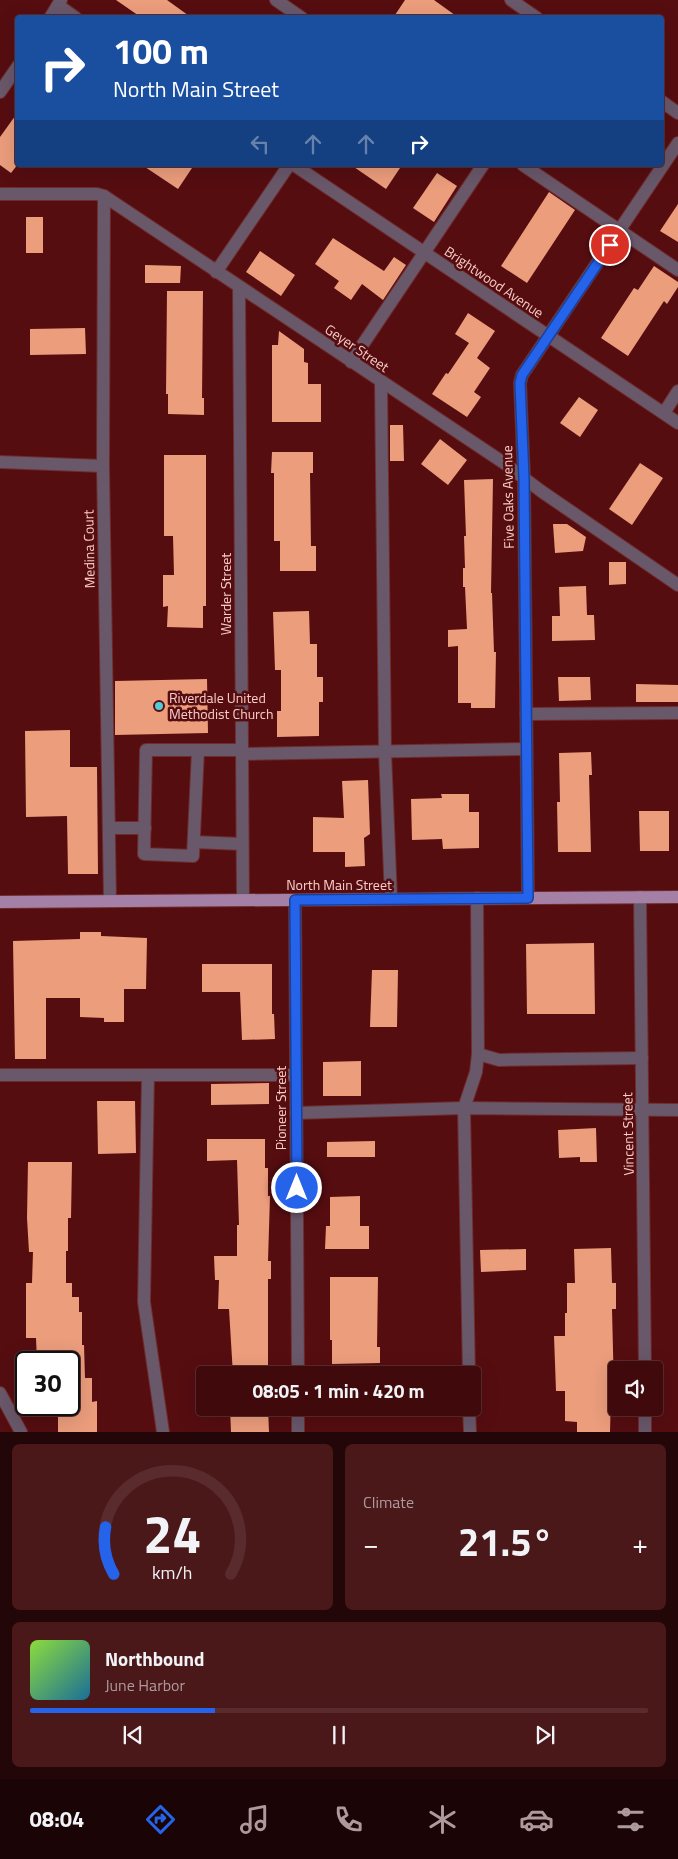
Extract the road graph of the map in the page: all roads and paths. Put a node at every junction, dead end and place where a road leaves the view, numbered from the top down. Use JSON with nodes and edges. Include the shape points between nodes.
{"nodes":[{"id":1,"x":276,"y":0,"type":"edge"},
{"id":2,"x":511,"y":0,"type":"edge"},
{"id":3,"x":60,"y":3,"type":"edge"},
{"id":4,"x":52,"y":15,"type":"edge"},
{"id":5,"x":73,"y":15,"type":"edge"},
{"id":6,"x":298,"y":15,"type":"edge"},
{"id":7,"x":533,"y":15,"type":"edge"},
{"id":8,"x":15,"y":70,"type":"edge"},
{"id":9,"x":0,"y":92,"type":"edge"},
{"id":10,"x":664,"y":103,"type":"edge"},
{"id":11,"x":678,"y":113,"type":"edge"},
{"id":12,"x":678,"y":143,"type":"edge"},
{"id":13,"x":664,"y":164,"type":"edge"},
{"id":14,"x":288,"y":167,"type":"edge"},
{"id":15,"x":297,"y":167,"type":"edge"},
{"id":16,"x":482,"y":167,"type":"edge"},
{"id":17,"x":526,"y":167,"type":"edge"},
{"id":18,"x":662,"y":167,"type":"edge"},
{"id":19,"x":0,"y":194,"type":"edge"},
{"id":20,"x":104,"y":196,"type":"junction"},
{"id":21,"x":620,"y":230,"type":"junction"},
{"id":22,"x":424,"y":253,"type":"junction"},
{"id":23,"x":678,"y":270,"type":"edge"},
{"id":24,"x":216,"y":272,"type":"junction"},
{"id":25,"x":239,"y":287,"type":"junction"},
{"id":26,"x":549,"y":336,"type":"junction"},
{"id":27,"x":351,"y":362,"type":"junction"},
{"id":28,"x":381,"y":381,"type":"junction"},
{"id":29,"x":678,"y":391,"type":"edge"},
{"id":30,"x":664,"y":413,"type":"junction"},
{"id":31,"x":678,"y":423,"type":"edge"},
{"id":32,"x":0,"y":462,"type":"edge"},
{"id":33,"x":103,"y":466,"type":"junction"},
{"id":34,"x":524,"y":478,"type":"junction"},
{"id":35,"x":678,"y":585,"type":"edge"},
{"id":36,"x":526,"y":714,"type":"junction"},
{"id":37,"x":678,"y":714,"type":"edge"},
{"id":38,"x":526,"y":749,"type":"junction"},
{"id":39,"x":198,"y":750,"type":"junction"},
{"id":40,"x":242,"y":752,"type":"junction"},
{"id":41,"x":385,"y":752,"type":"junction"},
{"id":42,"x":109,"y":828,"type":"junction"},
{"id":43,"x":145,"y":828,"type":"junction"},
{"id":44,"x":194,"y":842,"type":"junction"},
{"id":45,"x":242,"y":844,"type":"junction"},
{"id":46,"x":640,"y":897,"type":"junction"},
{"id":47,"x":678,"y":897,"type":"edge"},
{"id":48,"x":477,"y":898,"type":"junction"},
{"id":49,"x":528,"y":898,"type":"junction"},
{"id":50,"x":391,"y":899,"type":"junction"},
{"id":51,"x":243,"y":900,"type":"junction"},
{"id":52,"x":295,"y":900,"type":"junction"},
{"id":53,"x":110,"y":901,"type":"junction"},
{"id":54,"x":0,"y":902,"type":"edge"},
{"id":55,"x":478,"y":1054,"type":"junction"},
{"id":56,"x":642,"y":1058,"type":"junction"},
{"id":57,"x":0,"y":1075,"type":"edge"},
{"id":58,"x":148,"y":1075,"type":"junction"},
{"id":59,"x":296,"y":1076,"type":"junction"},
{"id":60,"x":464,"y":1108,"type":"junction"},
{"id":61,"x":643,"y":1110,"type":"junction"},
{"id":62,"x":678,"y":1110,"type":"edge"},
{"id":63,"x":296,"y":1113,"type":"junction"},
{"id":64,"x":645,"y":1361,"type":"edge"},
{"id":65,"x":298,"y":1366,"type":"edge"},
{"id":66,"x":469,"y":1366,"type":"edge"},
{"id":67,"x":0,"y":1393,"type":"edge"},
{"id":68,"x":298,"y":1416,"type":"edge"},
{"id":69,"x":469,"y":1416,"type":"edge"},
{"id":70,"x":645,"y":1416,"type":"edge"},
{"id":71,"x":21,"y":1432,"type":"edge"},
{"id":72,"x":163,"y":1432,"type":"edge"},
{"id":73,"x":298,"y":1432,"type":"edge"},
{"id":74,"x":470,"y":1432,"type":"edge"},
{"id":75,"x":645,"y":1432,"type":"edge"}],
"edges":[{"from":1,"to":6,"type":"street"},
{"from":2,"to":7,"type":"street"},
{"from":3,"to":4,"type":"street"},
{"from":3,"to":5,"type":"street"},
{"from":8,"to":9,"type":"street"},
{"from":10,"to":11,"type":"street"},
{"from":12,"to":13,"type":"street","name":"Five Oaks Avenue"},
{"from":14,"to":24,"type":"street"},
{"from":15,"to":22,"type":"street","name":"Brightwood Avenue"},
{"from":16,"to":22,"type":"street"},
{"from":17,"to":21,"type":"street"},
{"from":18,"to":21,"type":"street","name":"Five Oaks Avenue"},
{"from":19,"to":20,"type":"street","name":"Geyer Street"},
{"from":20,"to":24,"type":"street","name":"Geyer Street"},
{"from":20,"to":33,"type":"street","name":"Medina Court"},
{"from":21,"to":23,"type":"street"},
{"from":21,"to":26,"type":"street","name":"Five Oaks Avenue"},
{"from":22,"to":26,"type":"street","name":"Brightwood Avenue"},
{"from":22,"to":27,"type":"street"},
{"from":24,"to":25,"type":"street","name":"Geyer Street"},
{"from":25,"to":27,"type":"street","name":"Geyer Street"},
{"from":25,"to":40,"type":"street","name":"Warder Street"},
{"from":26,"to":30,"type":"street","name":"Brightwood Avenue"},
{"from":26,"to":34,"type":"street","name":"Five Oaks Avenue","via":[[520,383]]},
{"from":27,"to":28,"type":"street","name":"Geyer Street"},
{"from":28,"to":34,"type":"street","name":"Geyer Street"},
{"from":28,"to":41,"type":"street"},
{"from":29,"to":30,"type":"street"},
{"from":30,"to":31,"type":"street","name":"Brightwood Avenue"},
{"from":32,"to":33,"type":"street"},
{"from":33,"to":42,"type":"street","name":"Medina Court"},
{"from":34,"to":35,"type":"street","name":"Geyer Street"},
{"from":34,"to":36,"type":"street","name":"Five Oaks Avenue"},
{"from":36,"to":37,"type":"street"},
{"from":36,"to":38,"type":"street","name":"Five Oaks Avenue"},
{"from":38,"to":41,"type":"street"},
{"from":38,"to":49,"type":"street","name":"Five Oaks Avenue"},
{"from":39,"to":40,"type":"street"},
{"from":39,"to":43,"type":"street","via":[[146,750]]},
{"from":39,"to":44,"type":"street"},
{"from":40,"to":41,"type":"street"},
{"from":40,"to":45,"type":"street","name":"Warder Street"},
{"from":41,"to":50,"type":"street"},
{"from":42,"to":43,"type":"street"},
{"from":42,"to":53,"type":"street","name":"Medina Court"},
{"from":43,"to":44,"type":"street","via":[[144,854],[193,856]]},
{"from":44,"to":45,"type":"street"},
{"from":45,"to":51,"type":"street","name":"Warder Street"},
{"from":46,"to":47,"type":"main road","name":"North Main Street"},
{"from":46,"to":49,"type":"main road","name":"North Main Street"},
{"from":46,"to":56,"type":"street","name":"Vincent Street"},
{"from":48,"to":49,"type":"main road","name":"North Main Street"},
{"from":48,"to":50,"type":"main road","name":"North Main Street"},
{"from":48,"to":55,"type":"street"},
{"from":50,"to":52,"type":"main road","name":"North Main Street"},
{"from":51,"to":52,"type":"main road","name":"North Main Street"},
{"from":51,"to":53,"type":"main road","name":"North Main Street"},
{"from":52,"to":59,"type":"street","name":"Pioneer Street"},
{"from":53,"to":54,"type":"main road","name":"North Main Street"},
{"from":55,"to":56,"type":"street","via":[[499,1060]]},
{"from":55,"to":60,"type":"street","via":[[476,1072]]},
{"from":56,"to":61,"type":"street","name":"Vincent Street"},
{"from":57,"to":58,"type":"street"},
{"from":58,"to":59,"type":"street"},
{"from":58,"to":72,"type":"street","via":[[144,1302]]},
{"from":59,"to":63,"type":"street","name":"Pioneer Street"},
{"from":60,"to":61,"type":"street"},
{"from":60,"to":63,"type":"street"},
{"from":60,"to":66,"type":"street"},
{"from":61,"to":62,"type":"street"},
{"from":61,"to":64,"type":"street","name":"Vincent Street"},
{"from":63,"to":65,"type":"street","name":"Pioneer Street"},
{"from":67,"to":71,"type":"street"},
{"from":68,"to":73,"type":"street"},
{"from":69,"to":74,"type":"street"},
{"from":70,"to":75,"type":"street"}]}
